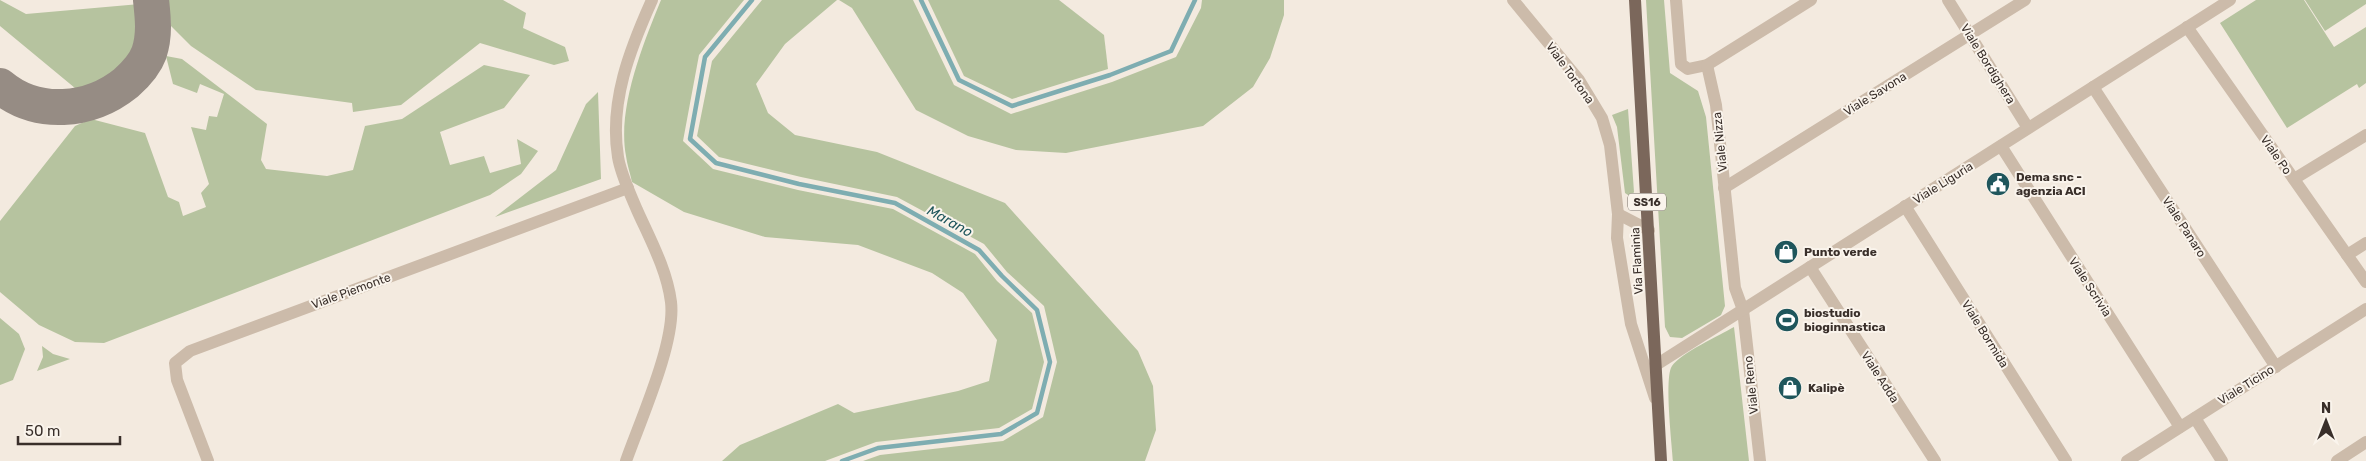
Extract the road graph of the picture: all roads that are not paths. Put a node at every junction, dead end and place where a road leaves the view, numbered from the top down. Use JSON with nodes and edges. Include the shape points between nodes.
{"nodes":[{"id":1,"x":652,"y":0,"type":"edge"},
{"id":2,"x":1514,"y":0,"type":"edge"},
{"id":3,"x":1634,"y":0,"type":"edge"},
{"id":4,"x":1676,"y":0,"type":"edge"},
{"id":5,"x":1811,"y":0,"type":"edge"},
{"id":6,"x":1948,"y":0,"type":"edge"},
{"id":7,"x":2025,"y":0,"type":"edge"},
{"id":8,"x":2230,"y":0,"type":"edge"},
{"id":9,"x":2187,"y":28,"type":"junction"},
{"id":10,"x":1969,"y":35,"type":"junction"},
{"id":11,"x":1707,"y":66,"type":"junction"},
{"id":12,"x":2093,"y":87,"type":"junction"},
{"id":13,"x":2028,"y":128,"type":"junction"},
{"id":14,"x":2366,"y":135,"type":"edge"},
{"id":15,"x":2000,"y":146,"type":"junction"},
{"id":16,"x":2294,"y":179,"type":"junction"},
{"id":17,"x":628,"y":188,"type":"junction"},
{"id":18,"x":1724,"y":188,"type":"junction"},
{"id":19,"x":1905,"y":206,"type":"junction"},
{"id":20,"x":1618,"y":214,"type":"junction"},
{"id":21,"x":1649,"y":230,"type":"junction"},
{"id":22,"x":2366,"y":243,"type":"edge"},
{"id":23,"x":2347,"y":255,"type":"junction"},
{"id":24,"x":1810,"y":267,"type":"junction"},
{"id":25,"x":2366,"y":282,"type":"edge"},
{"id":26,"x":2366,"y":309,"type":"edge"},
{"id":27,"x":1743,"y":310,"type":"junction"},
{"id":28,"x":1656,"y":365,"type":"junction"},
{"id":29,"x":2276,"y":367,"type":"junction"},
{"id":30,"x":1657,"y":405,"type":"junction"},
{"id":31,"x":2195,"y":418,"type":"junction"},
{"id":32,"x":2180,"y":427,"type":"junction"},
{"id":33,"x":2366,"y":442,"type":"edge"},
{"id":34,"x":208,"y":461,"type":"edge"},
{"id":35,"x":626,"y":461,"type":"edge"},
{"id":36,"x":1661,"y":461,"type":"edge"},
{"id":37,"x":1760,"y":461,"type":"edge"},
{"id":38,"x":1935,"y":461,"type":"edge"},
{"id":39,"x":2066,"y":461,"type":"edge"},
{"id":40,"x":2127,"y":461,"type":"edge"},
{"id":41,"x":2222,"y":461,"type":"edge"},
{"id":42,"x":2336,"y":461,"type":"edge"}],
"edges":[{"from":1,"to":17,"type":"street","via":[[635,37],[617,109],[618,157]]},
{"from":2,"to":20,"type":"street","name":"Viale Tortona","via":[[1579,80],[1602,118],[1610,145]]},
{"from":3,"to":21,"type":"main road","name":"Via Flaminia","number":"SS16"},
{"from":4,"to":11,"type":"street","via":[[1681,64],[1688,69]]},
{"from":5,"to":11,"type":"street"},
{"from":6,"to":10,"type":"street","name":"Viale Bordighera"},
{"from":7,"to":10,"type":"street","name":"Viale Savona"},
{"from":8,"to":9,"type":"street","name":"Viale Liguria"},
{"from":9,"to":12,"type":"street","name":"Viale Liguria"},
{"from":9,"to":16,"type":"street","name":"Viale Po"},
{"from":10,"to":13,"type":"street","name":"Viale Bordighera"},
{"from":10,"to":18,"type":"street","name":"Viale Savona"},
{"from":11,"to":18,"type":"street","name":"Viale Nizza","via":[[1716,105]]},
{"from":12,"to":13,"type":"street","name":"Viale Liguria"},
{"from":12,"to":29,"type":"street","name":"Viale Panaro"},
{"from":13,"to":15,"type":"street","name":"Viale Liguria"},
{"from":14,"to":16,"type":"street"},
{"from":15,"to":19,"type":"street","name":"Viale Liguria"},
{"from":15,"to":32,"type":"street","name":"Viale Scrivia"},
{"from":16,"to":23,"type":"street","name":"Viale Po"},
{"from":17,"to":34,"type":"street","name":"Viale Piemonte","via":[[190,351],[176,362],[177,380]]},
{"from":17,"to":35,"type":"street","via":[[665,279],[672,322]]},
{"from":18,"to":27,"type":"street","name":"Viale Nizza","via":[[1735,288]]},
{"from":19,"to":24,"type":"street","name":"Viale Liguria"},
{"from":19,"to":39,"type":"street","name":"Viale Bormida"},
{"from":20,"to":21,"type":"street"},
{"from":20,"to":30,"type":"street","name":"Viale Tortona","via":[[1617,238],[1630,324]]},
{"from":21,"to":28,"type":"main road","name":"Via Flaminia","number":"SS16"},
{"from":22,"to":23,"type":"street"},
{"from":23,"to":25,"type":"street","name":"Viale Po"},
{"from":24,"to":27,"type":"street","name":"Viale Liguria"},
{"from":24,"to":38,"type":"street","name":"Viale Adda"},
{"from":26,"to":29,"type":"street","name":"Viale Ticino"},
{"from":27,"to":28,"type":"street","name":"Viale Liguria"},
{"from":27,"to":37,"type":"street","name":"Viale Reno"},
{"from":28,"to":30,"type":"main road","name":"Via Flaminia","number":"SS16"},
{"from":29,"to":31,"type":"street","name":"Viale Ticino"},
{"from":30,"to":36,"type":"main road","name":"Via Flaminia","number":"SS16"},
{"from":31,"to":32,"type":"street","name":"Viale Ticino"},
{"from":31,"to":41,"type":"street"},
{"from":32,"to":40,"type":"street","name":"Viale Ticino"},
{"from":33,"to":42,"type":"street"}]}
